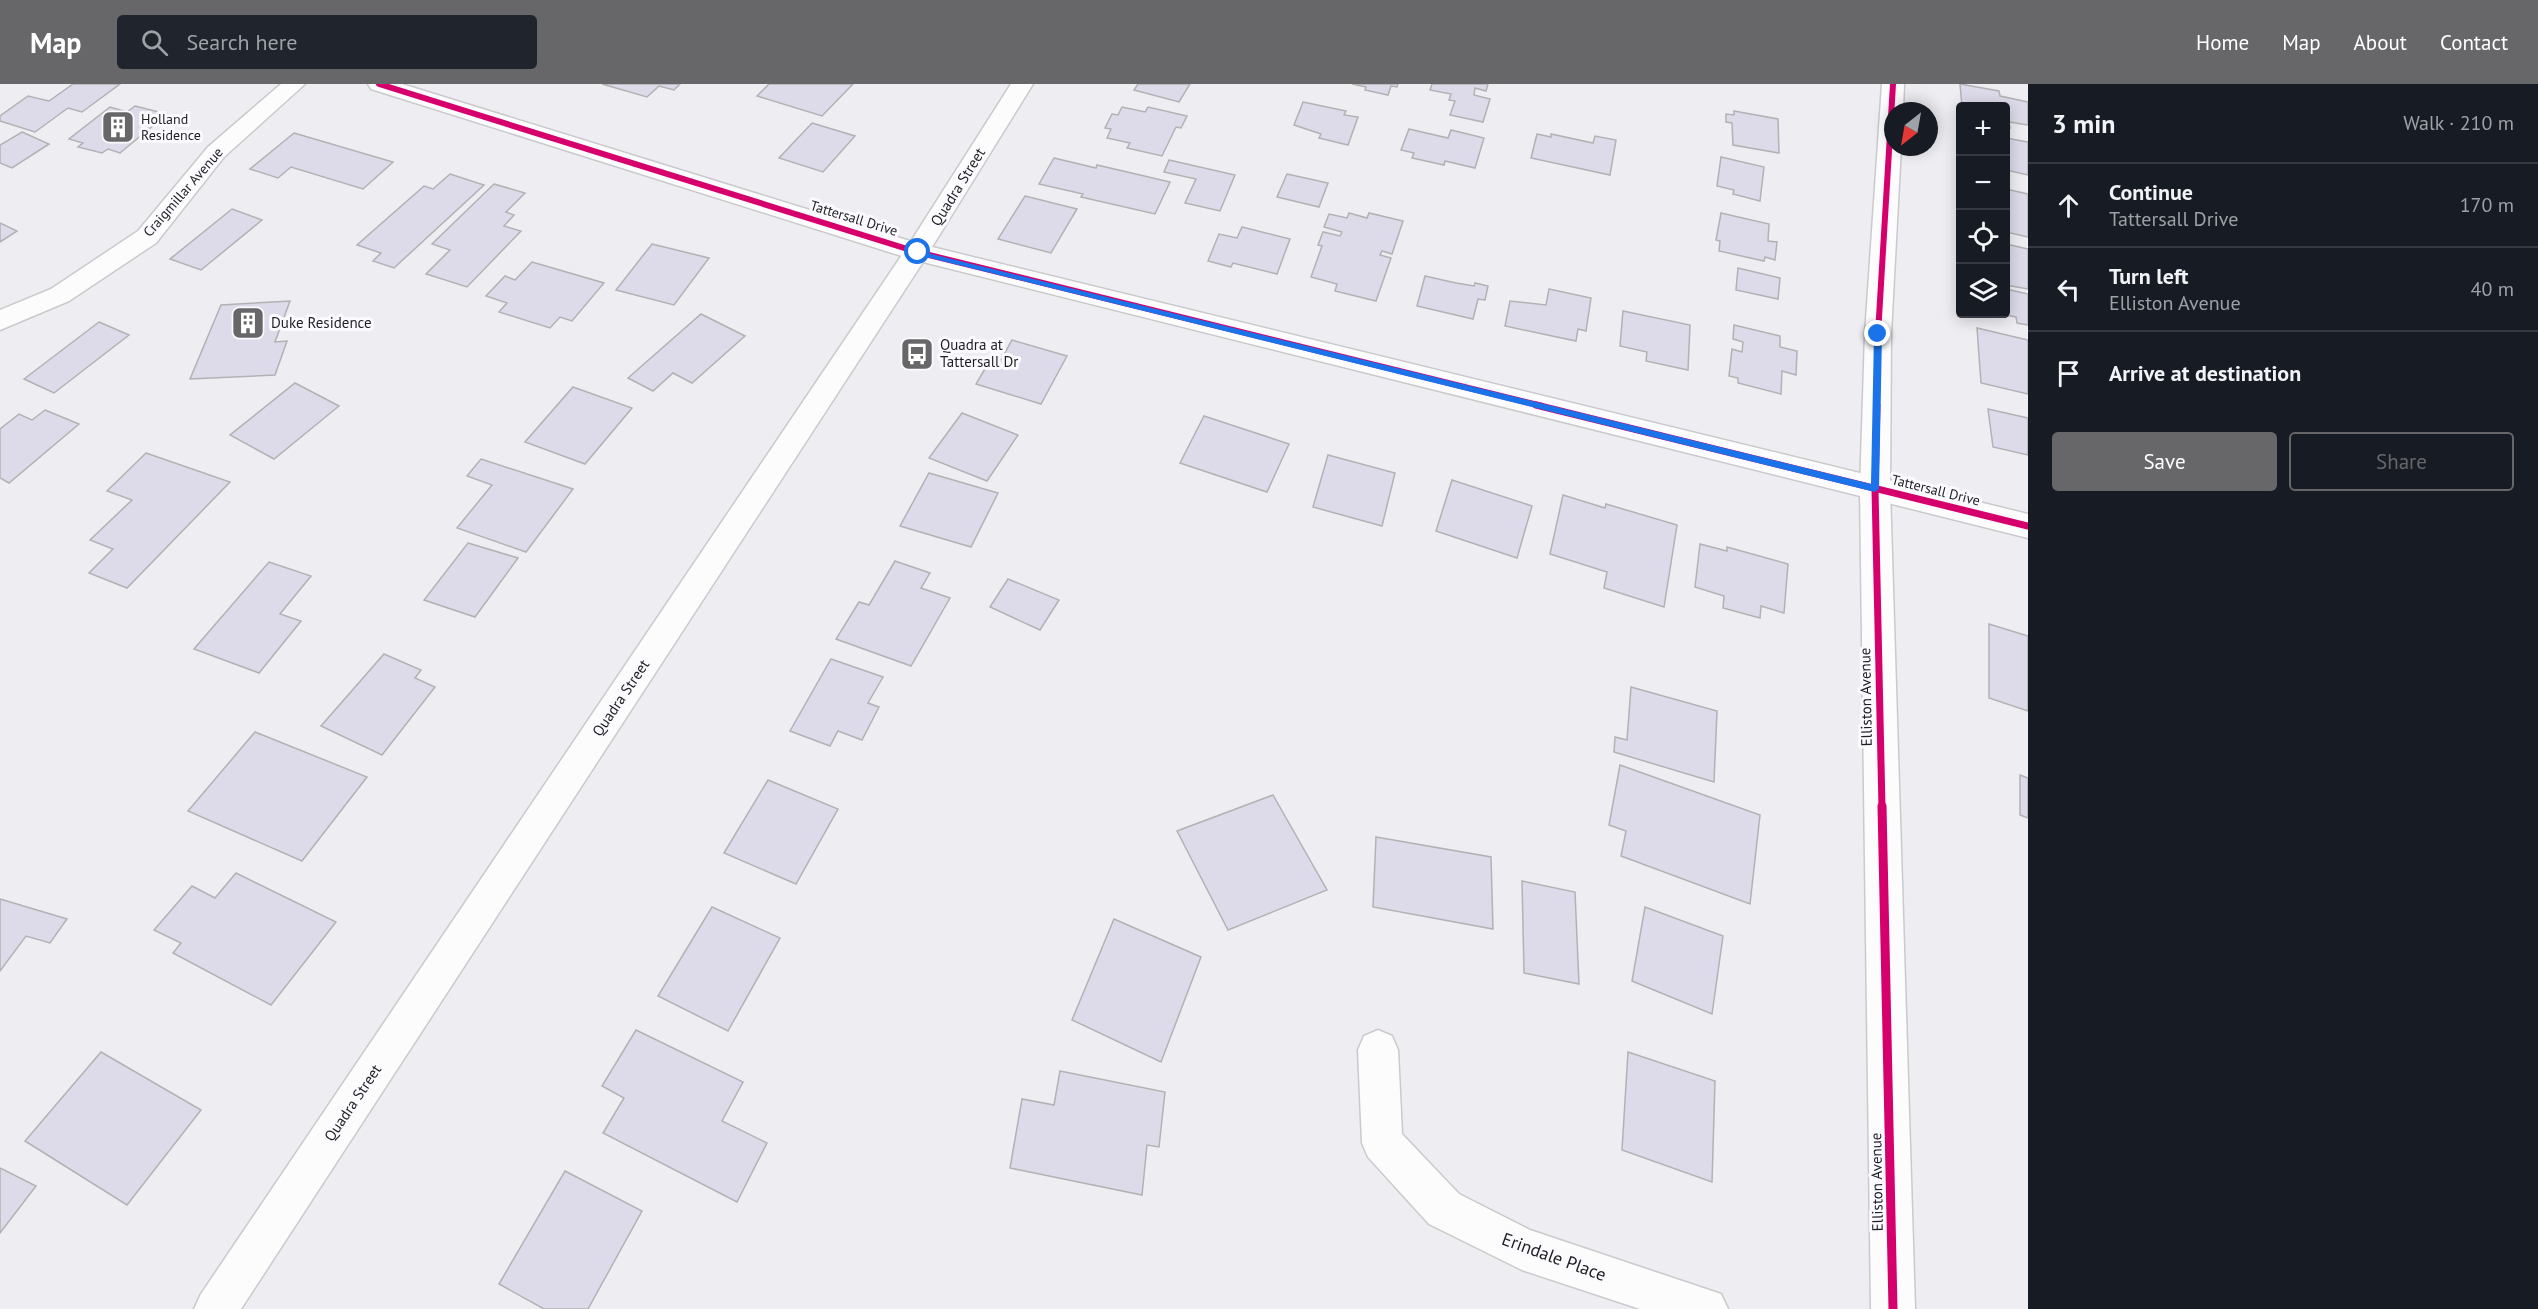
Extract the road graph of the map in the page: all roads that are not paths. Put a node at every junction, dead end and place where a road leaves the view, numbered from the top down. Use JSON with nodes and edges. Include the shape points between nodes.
{"nodes":[{"id":1,"x":294,"y":84,"type":"edge"},
{"id":2,"x":379,"y":84,"type":"edge"},
{"id":3,"x":1022,"y":84,"type":"edge"},
{"id":4,"x":1893,"y":84,"type":"edge"},
{"id":5,"x":918,"y":252,"type":"junction"},
{"id":6,"x":0,"y":321,"type":"edge"},
{"id":7,"x":1875,"y":489,"type":"junction"},
{"id":8,"x":2028,"y":526,"type":"edge"},
{"id":9,"x":1377,"y":1050,"type":"dead end"},
{"id":10,"x":216,"y":1309,"type":"edge"},
{"id":11,"x":1706,"y":1309,"type":"edge"},
{"id":12,"x":1893,"y":1309,"type":"edge"}],
"edges":[{"from":1,"to":6,"type":"street","name":"Craigmillar Avenue","via":[[216,152],[147,237],[60,295]]},
{"from":2,"to":5,"type":"street","name":"Tattersall Drive"},
{"from":3,"to":5,"type":"street","name":"Quadra Street"},
{"from":4,"to":7,"type":"street","name":"Elliston Avenue","via":[[1878,334]]},
{"from":5,"to":7,"type":"street","name":"Tattersall Drive"},
{"from":5,"to":10,"type":"street","name":"Quadra Street"},
{"from":7,"to":8,"type":"street","name":"Tattersall Drive"},
{"from":7,"to":12,"type":"street","name":"Elliston Avenue"},
{"from":9,"to":11,"type":"street","name":"Erindale Place","via":[[1382,1143],[1444,1209],[1522,1249]]}]}
